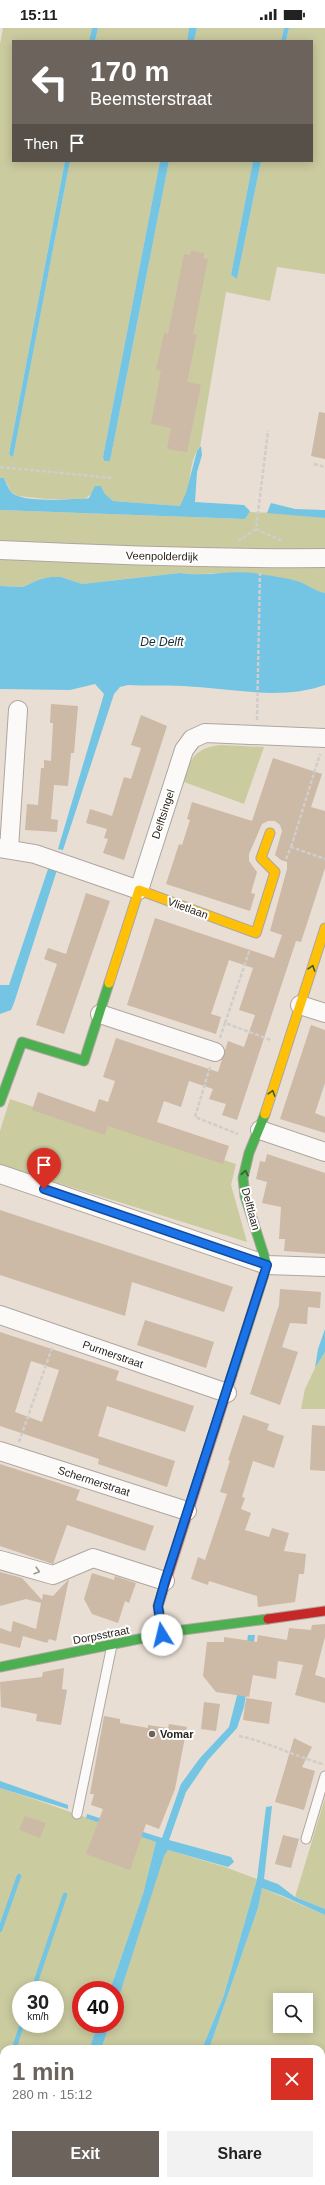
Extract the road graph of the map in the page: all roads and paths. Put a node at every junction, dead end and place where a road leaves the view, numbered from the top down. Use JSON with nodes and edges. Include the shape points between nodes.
{"nodes":[{"id":1,"x":268,"y":431,"type":"dead end"},
{"id":2,"x":314,"y":464,"type":"dead end"},
{"id":3,"x":0,"y":467,"type":"edge"},
{"id":4,"x":325,"y":467,"type":"edge"},
{"id":5,"x":112,"y":478,"type":"dead end"},
{"id":6,"x":256,"y":528,"type":"dead end"},
{"id":7,"x":0,"y":550,"type":"edge"},
{"id":8,"x":325,"y":558,"type":"edge"},
{"id":9,"x":260,"y":570,"type":"dead end"},
{"id":10,"x":258,"y":706,"type":"dead end"},
{"id":11,"x":18,"y":710,"type":"dead end"},
{"id":12,"x":323,"y":745,"type":"edge"},
{"id":13,"x":270,"y":833,"type":"dead end"},
{"id":14,"x":291,"y":847,"type":"junction"},
{"id":15,"x":4,"y":849,"type":"edge"},
{"id":16,"x":325,"y":859,"type":"edge"},
{"id":17,"x":275,"y":872,"type":"junction"},
{"id":18,"x":139,"y":890,"type":"junction"},
{"id":19,"x":325,"y":928,"type":"edge"},
{"id":20,"x":256,"y":933,"type":"junction"},
{"id":21,"x":300,"y":1005,"type":"junction"},
{"id":22,"x":325,"y":1013,"type":"edge"},
{"id":23,"x":100,"y":1014,"type":"junction"},
{"id":24,"x":226,"y":1023,"type":"junction"},
{"id":25,"x":287,"y":1046,"type":"junction"},
{"id":26,"x":215,"y":1052,"type":"junction"},
{"id":27,"x":0,"y":1102,"type":"edge"},
{"id":28,"x":258,"y":1135,"type":"junction"},
{"id":29,"x":325,"y":1152,"type":"edge"},
{"id":30,"x":0,"y":1174,"type":"edge"},
{"id":31,"x":267,"y":1265,"type":"junction"},
{"id":32,"x":325,"y":1268,"type":"edge"},
{"id":33,"x":0,"y":1315,"type":"edge"},
{"id":34,"x":57,"y":1334,"type":"junction"},
{"id":35,"x":227,"y":1393,"type":"junction"},
{"id":36,"x":7,"y":1453,"type":"edge"},
{"id":37,"x":187,"y":1511,"type":"junction"},
{"id":38,"x":0,"y":1560,"type":"edge"},
{"id":39,"x":165,"y":1581,"type":"junction"},
{"id":40,"x":325,"y":1611,"type":"edge"},
{"id":41,"x":162,"y":1635,"type":"junction"},
{"id":42,"x":112,"y":1645,"type":"junction"},
{"id":43,"x":0,"y":1667,"type":"edge"},
{"id":44,"x":239,"y":1736,"type":"dead end"},
{"id":45,"x":325,"y":1765,"type":"edge"},
{"id":46,"x":325,"y":1776,"type":"edge"},
{"id":47,"x":77,"y":1814,"type":"dead end"},
{"id":48,"x":306,"y":1839,"type":"dead end"}],
"edges":[{"from":1,"to":6,"type":"path"},
{"from":2,"to":4,"type":"path"},
{"from":3,"to":5,"type":"path"},
{"from":7,"to":8,"type":"street","name":"Veenpolderdijk"},
{"from":9,"to":10,"type":"path"},
{"from":11,"to":15,"type":"street"},
{"from":12,"to":14,"type":"path"},
{"from":12,"to":18,"type":"street","name":"Delftsingel","via":[[205,733],[192,739],[184,750]]},
{"from":13,"to":17,"type":"street","via":[[261,858]]},
{"from":14,"to":16,"type":"path"},
{"from":14,"to":17,"type":"path","via":[[283,867]]},
{"from":15,"to":18,"type":"street","via":[[35,854]]},
{"from":17,"to":20,"type":"street"},
{"from":18,"to":20,"type":"street","name":"Vlietlaan"},
{"from":18,"to":23,"type":"street"},
{"from":21,"to":19,"type":"street","name":"Delftlaan","one_way":true},
{"from":20,"to":24,"type":"path"},
{"from":21,"to":22,"type":"street"},
{"from":21,"to":25,"type":"street","name":"Delftlaan"},
{"from":23,"to":26,"type":"street"},
{"from":23,"to":27,"type":"street","via":[[84,1061],[22,1042]]},
{"from":24,"to":25,"type":"path"},
{"from":24,"to":26,"type":"path"},
{"from":28,"to":25,"type":"street","name":"Delftlaan","one_way":true},
{"from":26,"to":28,"type":"path","via":[[195,1117]]},
{"from":28,"to":29,"type":"street"},
{"from":31,"to":28,"type":"street","name":"Delftlaan","one_way":true,"via":[[245,1196],[243,1178],[249,1153]]},
{"from":30,"to":31,"type":"street"},
{"from":31,"to":32,"type":"street"},
{"from":31,"to":35,"type":"street"},
{"from":33,"to":34,"type":"street","name":"Purmerstraat"},
{"from":34,"to":35,"type":"street","name":"Purmerstraat"},
{"from":34,"to":36,"type":"path"},
{"from":35,"to":37,"type":"street"},
{"from":36,"to":37,"type":"street","name":"Schermerstraat"},
{"from":37,"to":39,"type":"street"},
{"from":38,"to":39,"type":"street","one_way":true,"via":[[53,1575],[93,1558]]},
{"from":39,"to":41,"type":"street","via":[[158,1606]]},
{"from":40,"to":41,"type":"street","name":"Dorpsstraat"},
{"from":41,"to":42,"type":"street","name":"Dorpsstraat"},
{"from":42,"to":43,"type":"street","name":"Dorpsstraat"},
{"from":42,"to":47,"type":"lane"},
{"from":44,"to":45,"type":"path","via":[[262,1741],[297,1757]]},
{"from":46,"to":48,"type":"lane"}]}
